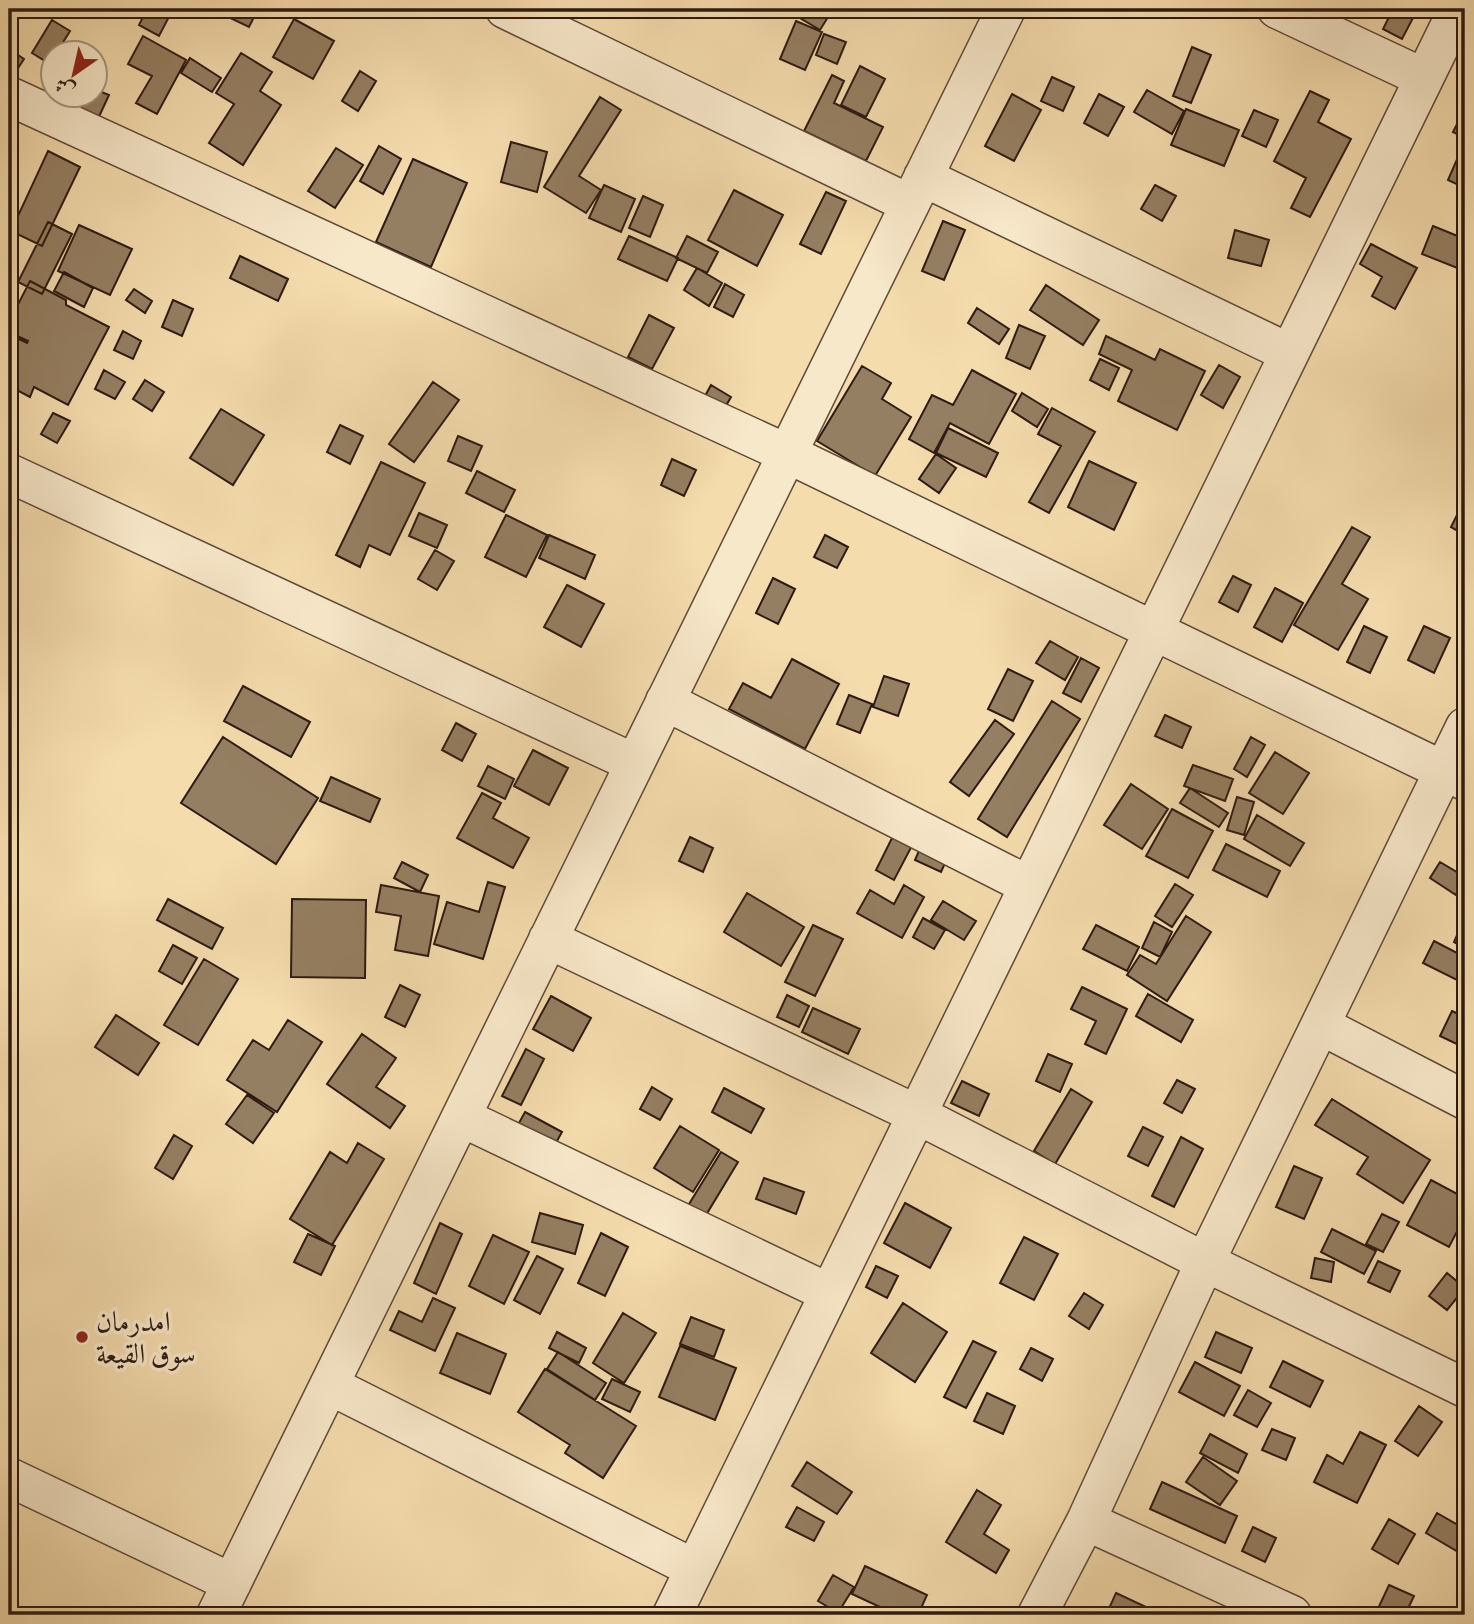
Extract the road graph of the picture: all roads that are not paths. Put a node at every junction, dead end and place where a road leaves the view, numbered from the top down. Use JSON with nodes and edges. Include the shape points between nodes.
{"nodes":[{"id":1,"x":505,"y":9,"type":"edge"},
{"id":2,"x":1006,"y":9,"type":"edge"},
{"id":3,"x":1277,"y":9,"type":"edge"},
{"id":4,"x":1458,"y":9,"type":"edge"},
{"id":5,"x":1424,"y":78,"type":"junction"},
{"id":6,"x":9,"y":96,"type":"edge"},
{"id":7,"x":916,"y":190,"type":"junction"},
{"id":8,"x":1289,"y":353,"type":"junction"},
{"id":9,"x":788,"y":454,"type":"junction"},
{"id":10,"x":9,"y":473,"type":"edge"},
{"id":11,"x":1154,"y":629,"type":"junction"},
{"id":12,"x":665,"y":701,"type":"junction"},
{"id":13,"x":1465,"y":727,"type":"edge"},
{"id":14,"x":634,"y":763,"type":"junction"},
{"id":15,"x":1455,"y":776,"type":"edge"},
{"id":16,"x":1028,"y":885,"type":"junction"},
{"id":17,"x":548,"y":939,"type":"junction"},
{"id":18,"x":1322,"y":1026,"type":"junction"},
{"id":19,"x":1465,"y":1100,"type":"edge"},
{"id":20,"x":916,"y":1114,"type":"junction"},
{"id":21,"x":461,"y":1117,"type":"junction"},
{"id":22,"x":1205,"y":1262,"type":"junction"},
{"id":23,"x":829,"y":1293,"type":"junction"},
{"id":24,"x":329,"y":1385,"type":"junction"},
{"id":25,"x":1465,"y":1388,"type":"edge"},
{"id":26,"x":9,"y":1477,"type":"edge"},
{"id":27,"x":1086,"y":1521,"type":"junction"},
{"id":28,"x":693,"y":1568,"type":"junction"},
{"id":29,"x":224,"y":1599,"type":"edge"},
{"id":30,"x":672,"y":1615,"type":"edge"},
{"id":31,"x":1037,"y":1615,"type":"edge"},
{"id":32,"x":1292,"y":1615,"type":"edge"}],
"edges":[{"from":1,"to":7,"type":"street"},
{"from":2,"to":7,"type":"street"},
{"from":3,"to":5,"type":"street"},
{"from":4,"to":5,"type":"street"},
{"from":5,"to":8,"type":"street"},
{"from":6,"to":9,"type":"street"},
{"from":7,"to":8,"type":"street"},
{"from":7,"to":9,"type":"street"},
{"from":8,"to":11,"type":"street"},
{"from":9,"to":11,"type":"street"},
{"from":9,"to":12,"type":"street"},
{"from":10,"to":14,"type":"street"},
{"from":11,"to":15,"type":"street"},
{"from":11,"to":16,"type":"street"},
{"from":12,"to":14,"type":"street"},
{"from":12,"to":16,"type":"street"},
{"from":13,"to":15,"type":"street"},
{"from":14,"to":17,"type":"street"},
{"from":15,"to":18,"type":"street"},
{"from":16,"to":20,"type":"street"},
{"from":17,"to":20,"type":"street"},
{"from":17,"to":21,"type":"street"},
{"from":18,"to":19,"type":"street"},
{"from":18,"to":22,"type":"street"},
{"from":20,"to":22,"type":"street"},
{"from":20,"to":23,"type":"street"},
{"from":21,"to":23,"type":"street"},
{"from":21,"to":24,"type":"street"},
{"from":22,"to":25,"type":"street"},
{"from":22,"to":27,"type":"street"},
{"from":23,"to":28,"type":"street"},
{"from":24,"to":28,"type":"street"},
{"from":24,"to":29,"type":"street"},
{"from":26,"to":29,"type":"street"},
{"from":27,"to":31,"type":"street"},
{"from":27,"to":32,"type":"street"},
{"from":28,"to":30,"type":"street"}]}
